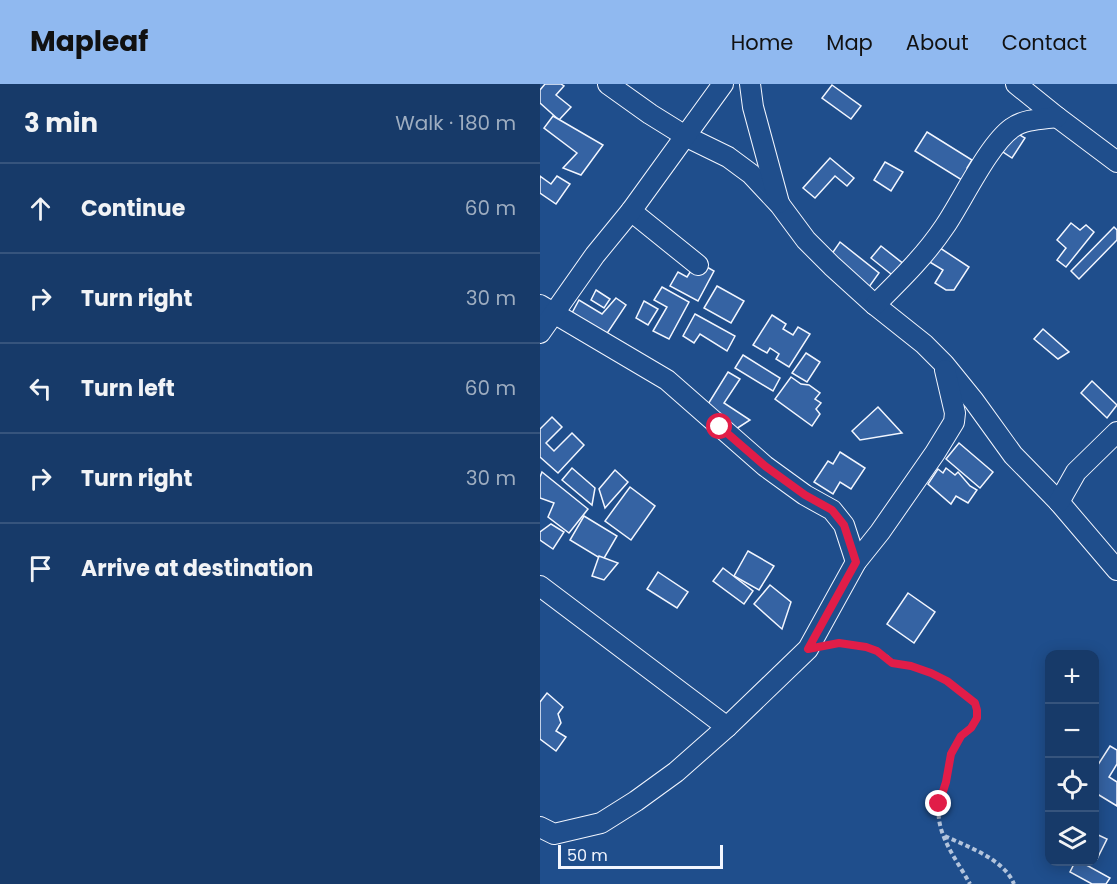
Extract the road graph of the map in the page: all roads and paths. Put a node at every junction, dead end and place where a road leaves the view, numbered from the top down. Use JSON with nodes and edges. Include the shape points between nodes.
{"nodes":[{"id":1,"x":608,"y":84,"type":"edge"},
{"id":2,"x":723,"y":84,"type":"edge"},
{"id":3,"x":750,"y":84,"type":"edge"},
{"id":4,"x":1016,"y":84,"type":"edge"},
{"id":5,"x":1057,"y":117,"type":"junction"},
{"id":6,"x":687,"y":136,"type":"junction"},
{"id":7,"x":1092,"y":142,"type":"junction"},
{"id":8,"x":1117,"y":148,"type":"edge"},
{"id":9,"x":1117,"y":162,"type":"edge"},
{"id":10,"x":780,"y":205,"type":"junction"},
{"id":11,"x":631,"y":211,"type":"junction"},
{"id":12,"x":698,"y":265,"type":"dead end"},
{"id":13,"x":875,"y":305,"type":"junction"},
{"id":14,"x":548,"y":310,"type":"edge"},
{"id":15,"x":540,"y":333,"type":"edge"},
{"id":16,"x":944,"y":364,"type":"junction"},
{"id":17,"x":1117,"y":432,"type":"edge"},
{"id":18,"x":1059,"y":502,"type":"junction"},
{"id":19,"x":856,"y":562,"type":"junction"},
{"id":20,"x":1117,"y":570,"type":"edge"},
{"id":21,"x":540,"y":586,"type":"edge"},
{"id":22,"x":808,"y":649,"type":"junction"},
{"id":23,"x":727,"y":727,"type":"junction"},
{"id":24,"x":540,"y":828,"type":"edge"},
{"id":25,"x":944,"y":836,"type":"junction"},
{"id":26,"x":970,"y":884,"type":"edge"},
{"id":27,"x":1014,"y":884,"type":"edge"}],
"edges":[{"from":1,"to":6,"type":"street"},
{"from":2,"to":6,"type":"street"},
{"from":3,"to":10,"type":"street"},
{"from":4,"to":5,"type":"street"},
{"from":5,"to":7,"type":"street"},
{"from":5,"to":13,"type":"street","via":[[1012,127],[994,147],[944,227],[912,268]]},
{"from":6,"to":10,"type":"street","via":[[751,174]]},
{"from":6,"to":11,"type":"street"},
{"from":7,"to":8,"type":"street"},
{"from":7,"to":9,"type":"street"},
{"from":10,"to":13,"type":"street","via":[[806,240]]},
{"from":11,"to":12,"type":"street"},
{"from":11,"to":14,"type":"street"},
{"from":13,"to":16,"type":"street"},
{"from":14,"to":15,"type":"street"},
{"from":14,"to":19,"type":"street","via":[[667,380],[765,466],[832,510],[844,525]]},
{"from":16,"to":18,"type":"street","via":[[1013,455]]},
{"from":16,"to":19,"type":"street","via":[[954,422]]},
{"from":17,"to":18,"type":"street","via":[[1076,472]]},
{"from":18,"to":20,"type":"street"},
{"from":19,"to":22,"type":"street"},
{"from":21,"to":23,"type":"street"},
{"from":22,"to":23,"type":"street"},
{"from":22,"to":25,"type":"path","via":[[839,643],[866,647],[892,663],[911,666],[947,681],[975,703],[977,718],[951,754],[939,804]]},
{"from":23,"to":24,"type":"street","via":[[676,772],[601,823],[554,834]]},
{"from":25,"to":26,"type":"path"},
{"from":25,"to":27,"type":"path","via":[[998,864],[1008,871]]}]}
